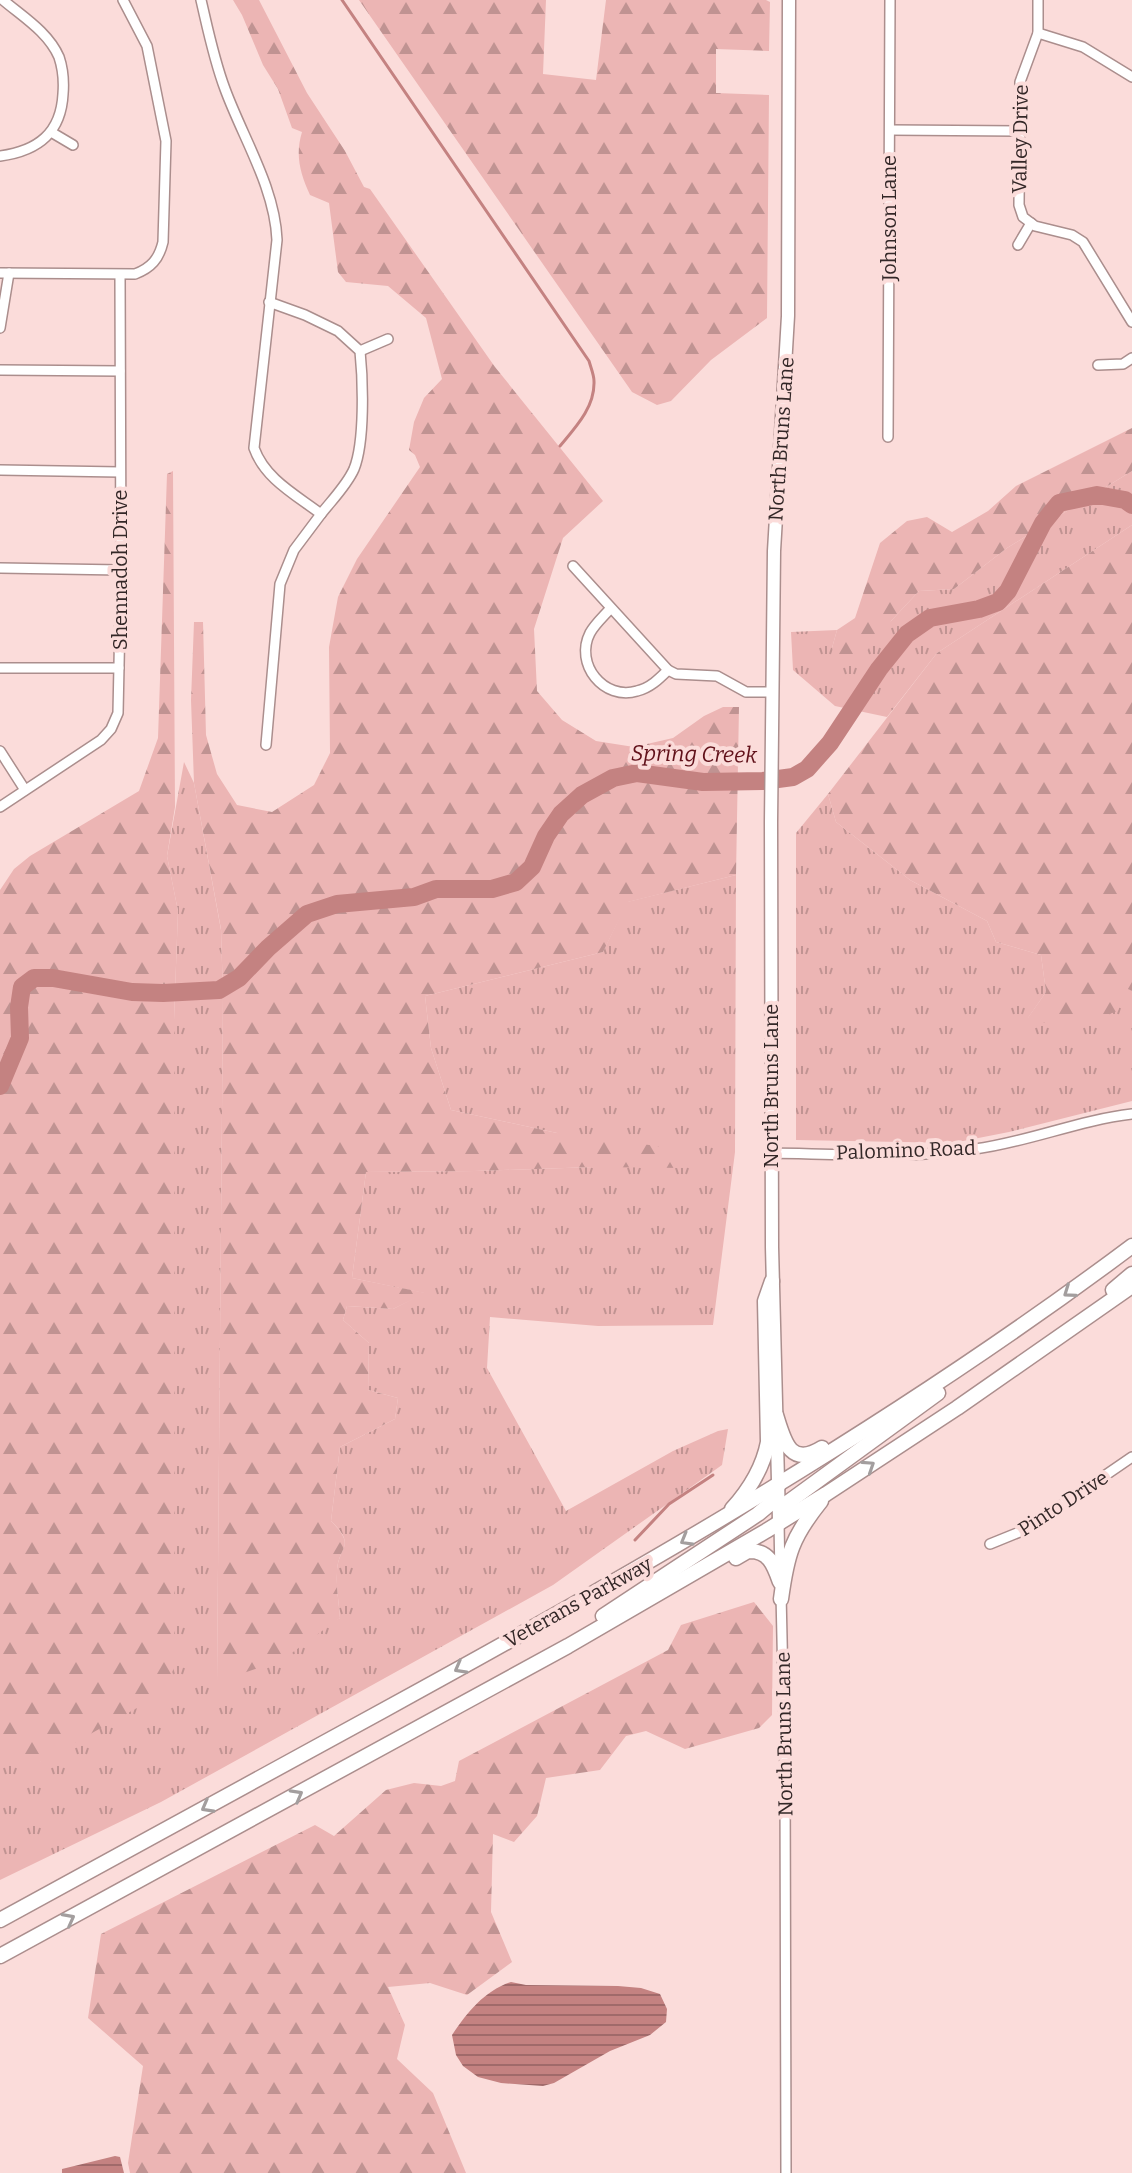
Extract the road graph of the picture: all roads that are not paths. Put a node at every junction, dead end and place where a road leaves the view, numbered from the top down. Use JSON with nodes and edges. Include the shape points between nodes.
{"nodes":[{"id":1,"x":3,"y":0,"type":"edge"},
{"id":2,"x":123,"y":0,"type":"edge"},
{"id":3,"x":201,"y":0,"type":"edge"},
{"id":4,"x":789,"y":0,"type":"edge"},
{"id":5,"x":890,"y":0,"type":"edge"},
{"id":6,"x":1038,"y":0,"type":"edge"},
{"id":7,"x":1038,"y":33,"type":"junction"},
{"id":8,"x":1132,"y":77,"type":"edge"},
{"id":9,"x":890,"y":130,"type":"junction"},
{"id":10,"x":1019,"y":131,"type":"junction"},
{"id":11,"x":51,"y":132,"type":"junction"},
{"id":12,"x":73,"y":145,"type":"dead end"},
{"id":13,"x":0,"y":156,"type":"edge"},
{"id":14,"x":1031,"y":223,"type":"junction"},
{"id":15,"x":1018,"y":245,"type":"dead end"},
{"id":16,"x":4,"y":273,"type":"edge"},
{"id":17,"x":120,"y":275,"type":"junction"},
{"id":18,"x":269,"y":302,"type":"junction"},
{"id":19,"x":1132,"y":322,"type":"edge"},
{"id":20,"x":0,"y":328,"type":"edge"},
{"id":21,"x":388,"y":339,"type":"dead end"},
{"id":22,"x":360,"y":351,"type":"junction"},
{"id":23,"x":1132,"y":358,"type":"edge"},
{"id":24,"x":1098,"y":365,"type":"dead end"},
{"id":25,"x":0,"y":370,"type":"edge"},
{"id":26,"x":120,"y":371,"type":"junction"},
{"id":27,"x":888,"y":437,"type":"dead end"},
{"id":28,"x":0,"y":470,"type":"edge"},
{"id":29,"x":120,"y":472,"type":"junction"},
{"id":30,"x":321,"y":514,"type":"junction"},
{"id":31,"x":573,"y":566,"type":"dead end"},
{"id":32,"x":0,"y":568,"type":"edge"},
{"id":33,"x":121,"y":570,"type":"junction"},
{"id":34,"x":610,"y":609,"type":"junction"},
{"id":35,"x":0,"y":668,"type":"edge"},
{"id":36,"x":119,"y":668,"type":"junction"},
{"id":37,"x":668,"y":670,"type":"junction"},
{"id":38,"x":772,"y":692,"type":"junction"},
{"id":39,"x":266,"y":745,"type":"dead end"},
{"id":40,"x":0,"y":751,"type":"edge"},
{"id":41,"x":25,"y":790,"type":"junction"},
{"id":42,"x":0,"y":807,"type":"edge"},
{"id":43,"x":1132,"y":1114,"type":"edge"},
{"id":44,"x":771,"y":1153,"type":"junction"},
{"id":45,"x":1132,"y":1246,"type":"edge"},
{"id":46,"x":1132,"y":1274,"type":"edge"},
{"id":47,"x":772,"y":1281,"type":"junction"},
{"id":48,"x":1132,"y":1286,"type":"edge"},
{"id":49,"x":1059,"y":1338,"type":"junction"},
{"id":50,"x":983,"y":1352,"type":"junction"},
{"id":51,"x":960,"y":1367,"type":"junction"},
{"id":52,"x":776,"y":1415,"type":"junction"},
{"id":53,"x":1132,"y":1457,"type":"edge"},
{"id":54,"x":778,"y":1486,"type":"junction"},
{"id":55,"x":826,"y":1494,"type":"junction"},
{"id":56,"x":722,"y":1519,"type":"junction"},
{"id":57,"x":779,"y":1523,"type":"junction"},
{"id":58,"x":990,"y":1544,"type":"dead end"},
{"id":59,"x":780,"y":1582,"type":"junction"},
{"id":60,"x":781,"y":1599,"type":"junction"},
{"id":61,"x":609,"y":1623,"type":"junction"},
{"id":62,"x":541,"y":1661,"type":"junction"},
{"id":63,"x":0,"y":1920,"type":"edge"},
{"id":64,"x":0,"y":1956,"type":"edge"},
{"id":65,"x":786,"y":2173,"type":"edge"}],
"edges":[{"from":1,"to":11,"type":"street","via":[[40,30],[58,56],[62,105]]},
{"from":2,"to":17,"type":"street","via":[[147,46],[166,141],[161,253],[146,269]]},
{"from":3,"to":18,"type":"street","via":[[223,85],[274,211],[277,240]]},
{"from":4,"to":38,"type":"main road","name":"North Bruns Lane","via":[[788,316]]},
{"from":5,"to":9,"type":"street","name":"Johnson Lane"},
{"from":6,"to":7,"type":"street","name":"Valley Drive"},
{"from":7,"to":8,"type":"street","via":[[1083,47]]},
{"from":7,"to":10,"type":"street","name":"Valley Drive","via":[[1020,82]]},
{"from":9,"to":10,"type":"street"},
{"from":9,"to":27,"type":"street","name":"Johnson Lane"},
{"from":10,"to":14,"type":"street","name":"Valley Drive","via":[[1019,205]]},
{"from":11,"to":12,"type":"street"},
{"from":11,"to":13,"type":"street","via":[[27,150]]},
{"from":14,"to":15,"type":"street"},
{"from":14,"to":19,"type":"street","name":"Valley Drive","via":[[1083,242]]},
{"from":16,"to":17,"type":"street"},
{"from":16,"to":20,"type":"street"},
{"from":17,"to":26,"type":"street","name":"Shennadoh Drive"},
{"from":18,"to":22,"type":"street","via":[[338,331]]},
{"from":18,"to":30,"type":"street","via":[[254,448],[270,476]]},
{"from":21,"to":22,"type":"street"},
{"from":22,"to":30,"type":"street","via":[[358,457]]},
{"from":23,"to":24,"type":"street","via":[[1123,364]]},
{"from":25,"to":26,"type":"street"},
{"from":26,"to":29,"type":"street","name":"Shennadoh Drive"},
{"from":28,"to":29,"type":"street"},
{"from":29,"to":33,"type":"street","name":"Shennadoh Drive"},
{"from":30,"to":39,"type":"street","via":[[294,550],[280,584]]},
{"from":31,"to":34,"type":"street"},
{"from":32,"to":33,"type":"street"},
{"from":33,"to":36,"type":"street","name":"Shennadoh Drive"},
{"from":34,"to":37,"type":"street"},
{"from":34,"to":37,"type":"street","via":[[587,643],[588,664],[599,682],[609,690],[630,693]]},
{"from":35,"to":36,"type":"street"},
{"from":36,"to":41,"type":"street","name":"Shennadoh Drive","via":[[118,713],[111,729]]},
{"from":37,"to":38,"type":"street","via":[[717,676],[746,692]]},
{"from":38,"to":44,"type":"main road","name":"North Bruns Lane"},
{"from":40,"to":41,"type":"street"},
{"from":41,"to":42,"type":"street","name":"Shennadoh Drive"},
{"from":43,"to":44,"type":"street","name":"Palomino Road","via":[[943,1153]]},
{"from":44,"to":47,"type":"main road","name":"North Bruns Lane"},
{"from":45,"to":50,"type":"highway","name":"Veterans Parkway","one_way":true},
{"from":46,"to":49,"type":"highway"},
{"from":47,"to":52,"type":"main road","name":"North Bruns Lane"},
{"from":47,"to":56,"type":"highway","via":[[765,1301],[768,1442],[753,1482]]},
{"from":48,"to":49,"type":"highway","name":"Veterans Parkway"},
{"from":55,"to":49,"type":"highway","name":"Veterans Parkway","one_way":true},
{"from":50,"to":51,"type":"highway","name":"Veterans Parkway"},
{"from":50,"to":57,"type":"highway","via":[[947,1386],[787,1503]]},
{"from":51,"to":52,"type":"highway","via":[[910,1391],[806,1456],[789,1448]]},
{"from":51,"to":54,"type":"highway","name":"Veterans Parkway"},
{"from":52,"to":54,"type":"main road","name":"North Bruns Lane"},
{"from":53,"to":58,"type":"street","name":"Pinto Drive","via":[[1027,1529]]},
{"from":54,"to":56,"type":"highway","name":"Veterans Parkway"},
{"from":54,"to":57,"type":"main road","name":"North Bruns Lane"},
{"from":54,"to":62,"type":"highway","via":[[758,1514]]},
{"from":55,"to":57,"type":"highway","name":"Veterans Parkway"},
{"from":55,"to":60,"type":"highway","via":[[789,1552]]},
{"from":56,"to":63,"type":"highway","name":"Veterans Parkway","one_way":true},
{"from":57,"to":59,"type":"street","name":"North Bruns Lane"},
{"from":57,"to":61,"type":"highway","name":"Veterans Parkway"},
{"from":59,"to":60,"type":"street","name":"North Bruns Lane"},
{"from":59,"to":61,"type":"highway","via":[[767,1556],[748,1551],[641,1615]]},
{"from":60,"to":65,"type":"street","name":"North Bruns Lane"},
{"from":61,"to":62,"type":"highway","name":"Veterans Parkway"},
{"from":64,"to":62,"type":"highway","name":"Veterans Parkway","one_way":true}]}
